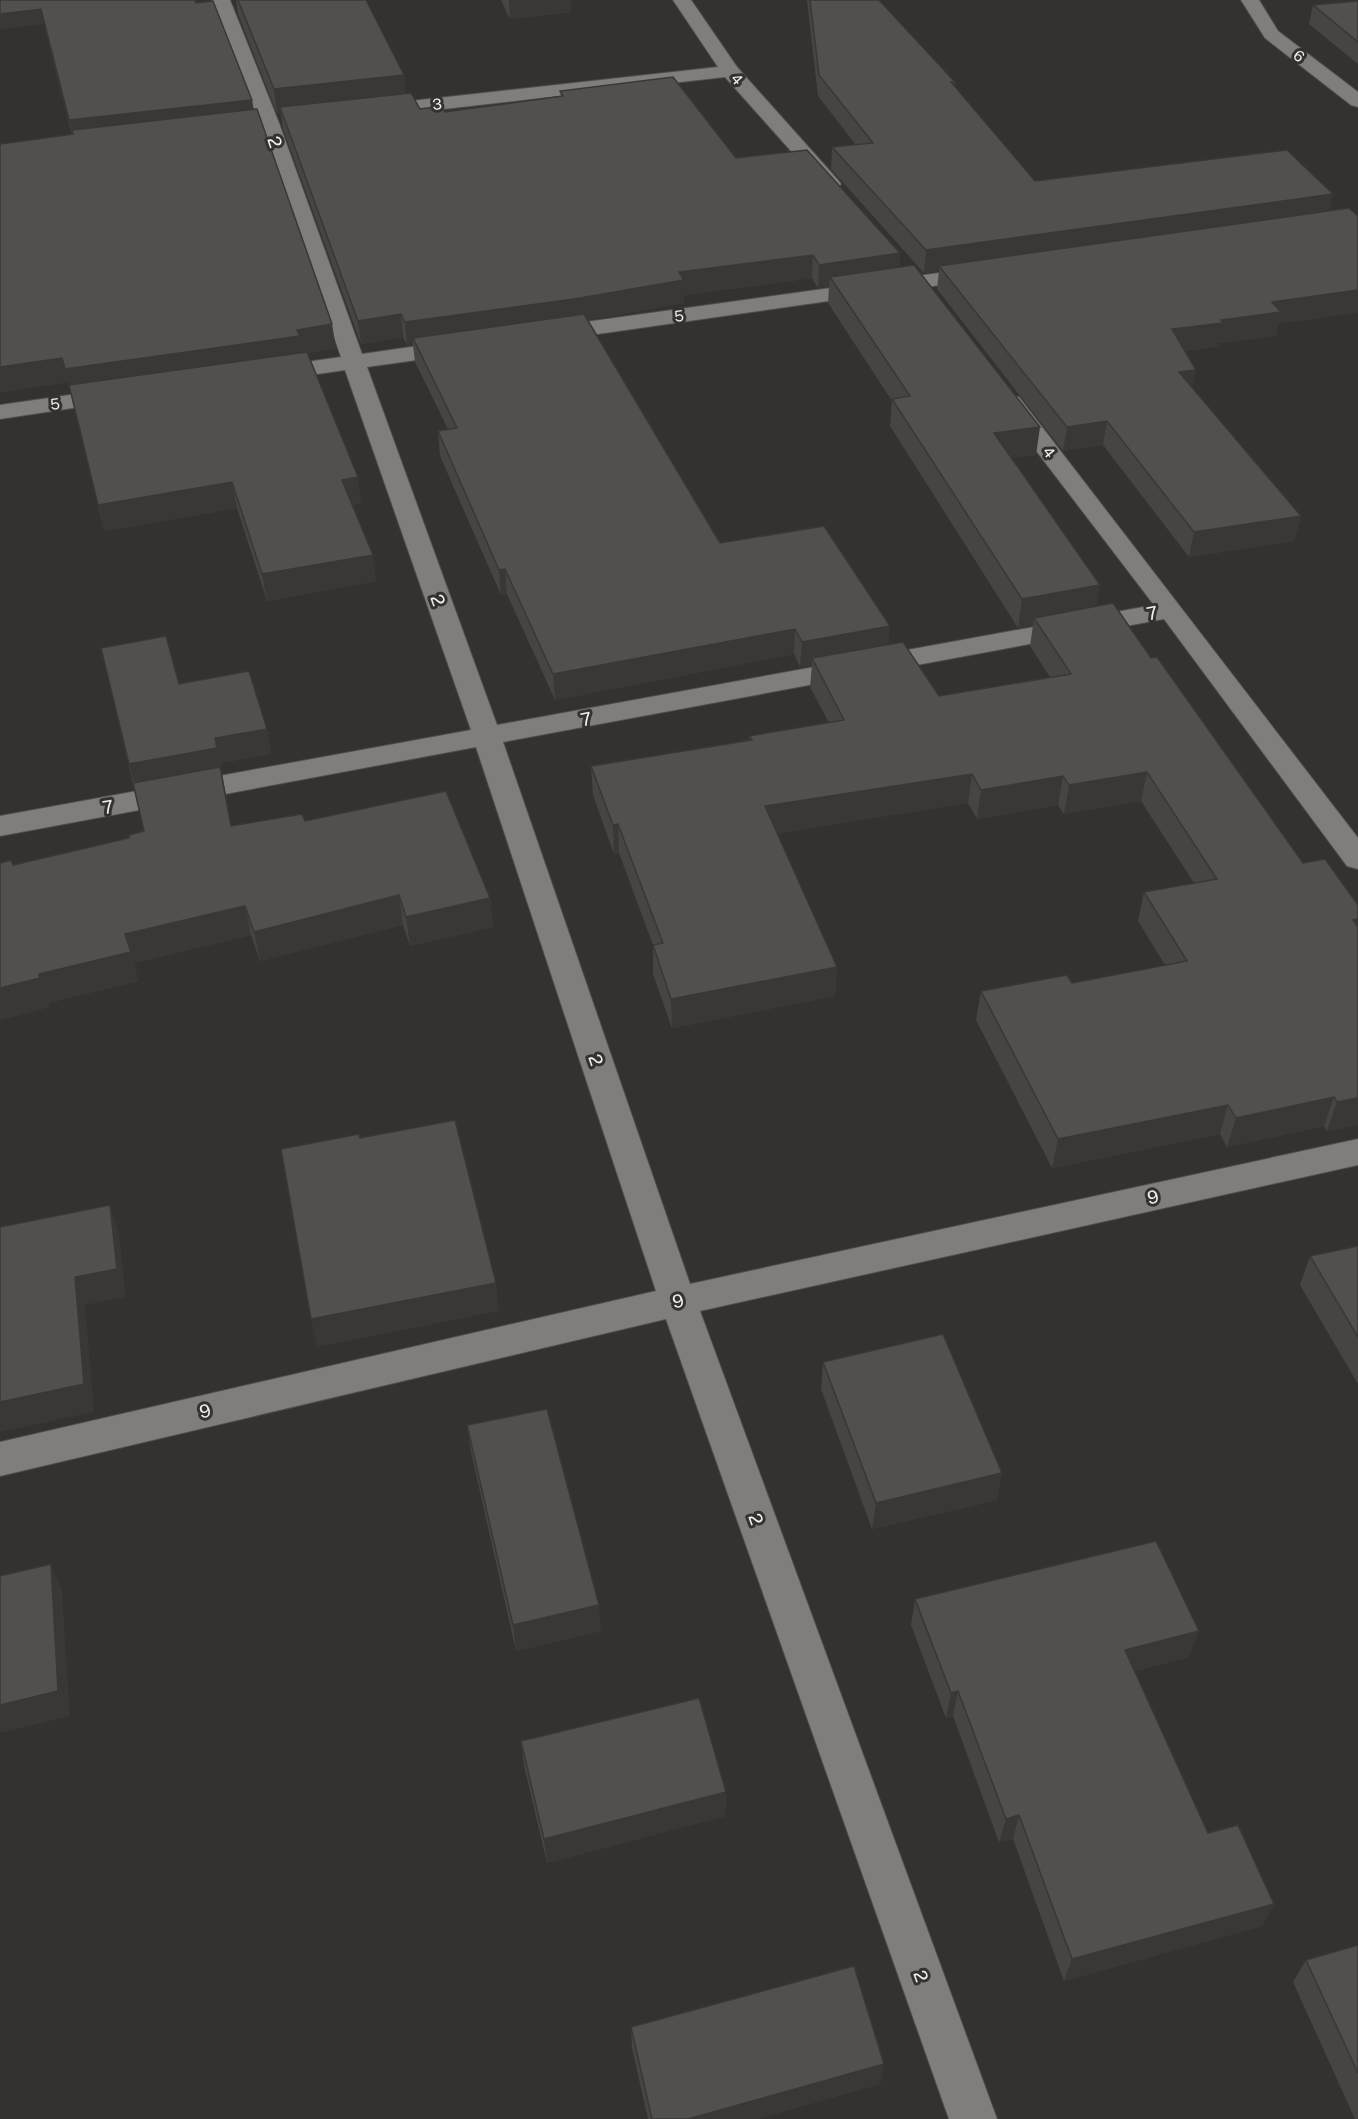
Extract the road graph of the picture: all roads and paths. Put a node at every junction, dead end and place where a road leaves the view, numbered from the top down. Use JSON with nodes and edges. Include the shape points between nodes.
{"nodes":[{"id":1,"x":221,"y":0,"type":"edge"},
{"id":2,"x":682,"y":0,"type":"edge"},
{"id":3,"x":1254,"y":0,"type":"edge"},
{"id":4,"x":730,"y":71,"type":"junction"},
{"id":5,"x":1358,"y":101,"type":"edge"},
{"id":6,"x":351,"y":114,"type":"edge"},
{"id":7,"x":848,"y":203,"type":"edge"},
{"id":8,"x":999,"y":270,"type":"edge"},
{"id":9,"x":530,"y":337,"type":"edge"},
{"id":10,"x":483,"y":344,"type":"edge"},
{"id":11,"x":353,"y":362,"type":"junction"},
{"id":12,"x":247,"y":377,"type":"edge"},
{"id":13,"x":997,"y":385,"type":"edge"},
{"id":14,"x":141,"y":392,"type":"edge"},
{"id":15,"x":0,"y":412,"type":"edge"},
{"id":16,"x":1171,"y":610,"type":"junction"},
{"id":17,"x":487,"y":737,"type":"junction"},
{"id":18,"x":0,"y":826,"type":"edge"},
{"id":19,"x":1358,"y":859,"type":"edge"},
{"id":20,"x":1358,"y":1152,"type":"edge"},
{"id":21,"x":678,"y":1301,"type":"junction"},
{"id":22,"x":0,"y":1459,"type":"edge"},
{"id":23,"x":973,"y":2119,"type":"edge"}],
"edges":[{"from":1,"to":11,"type":"street","name":"2"},
{"from":2,"to":4,"type":"street","name":"4"},
{"from":3,"to":5,"type":"street","name":"6","via":[[1271,34]]},
{"from":4,"to":6,"type":"street","name":"3"},
{"from":4,"to":7,"type":"street","name":"4"},
{"from":8,"to":9,"type":"street","name":"5"},
{"from":10,"to":11,"type":"street"},
{"from":11,"to":12,"type":"street"},
{"from":11,"to":17,"type":"street","name":"2"},
{"from":13,"to":16,"type":"street","name":"4"},
{"from":14,"to":15,"type":"street","name":"5"},
{"from":16,"to":17,"type":"street","name":"7"},
{"from":16,"to":19,"type":"street","name":"4"},
{"from":17,"to":18,"type":"street","name":"7"},
{"from":17,"to":21,"type":"street","name":"2"},
{"from":20,"to":21,"type":"street","name":"9"},
{"from":21,"to":22,"type":"street","name":"9"},
{"from":21,"to":23,"type":"street","name":"2"}]}
